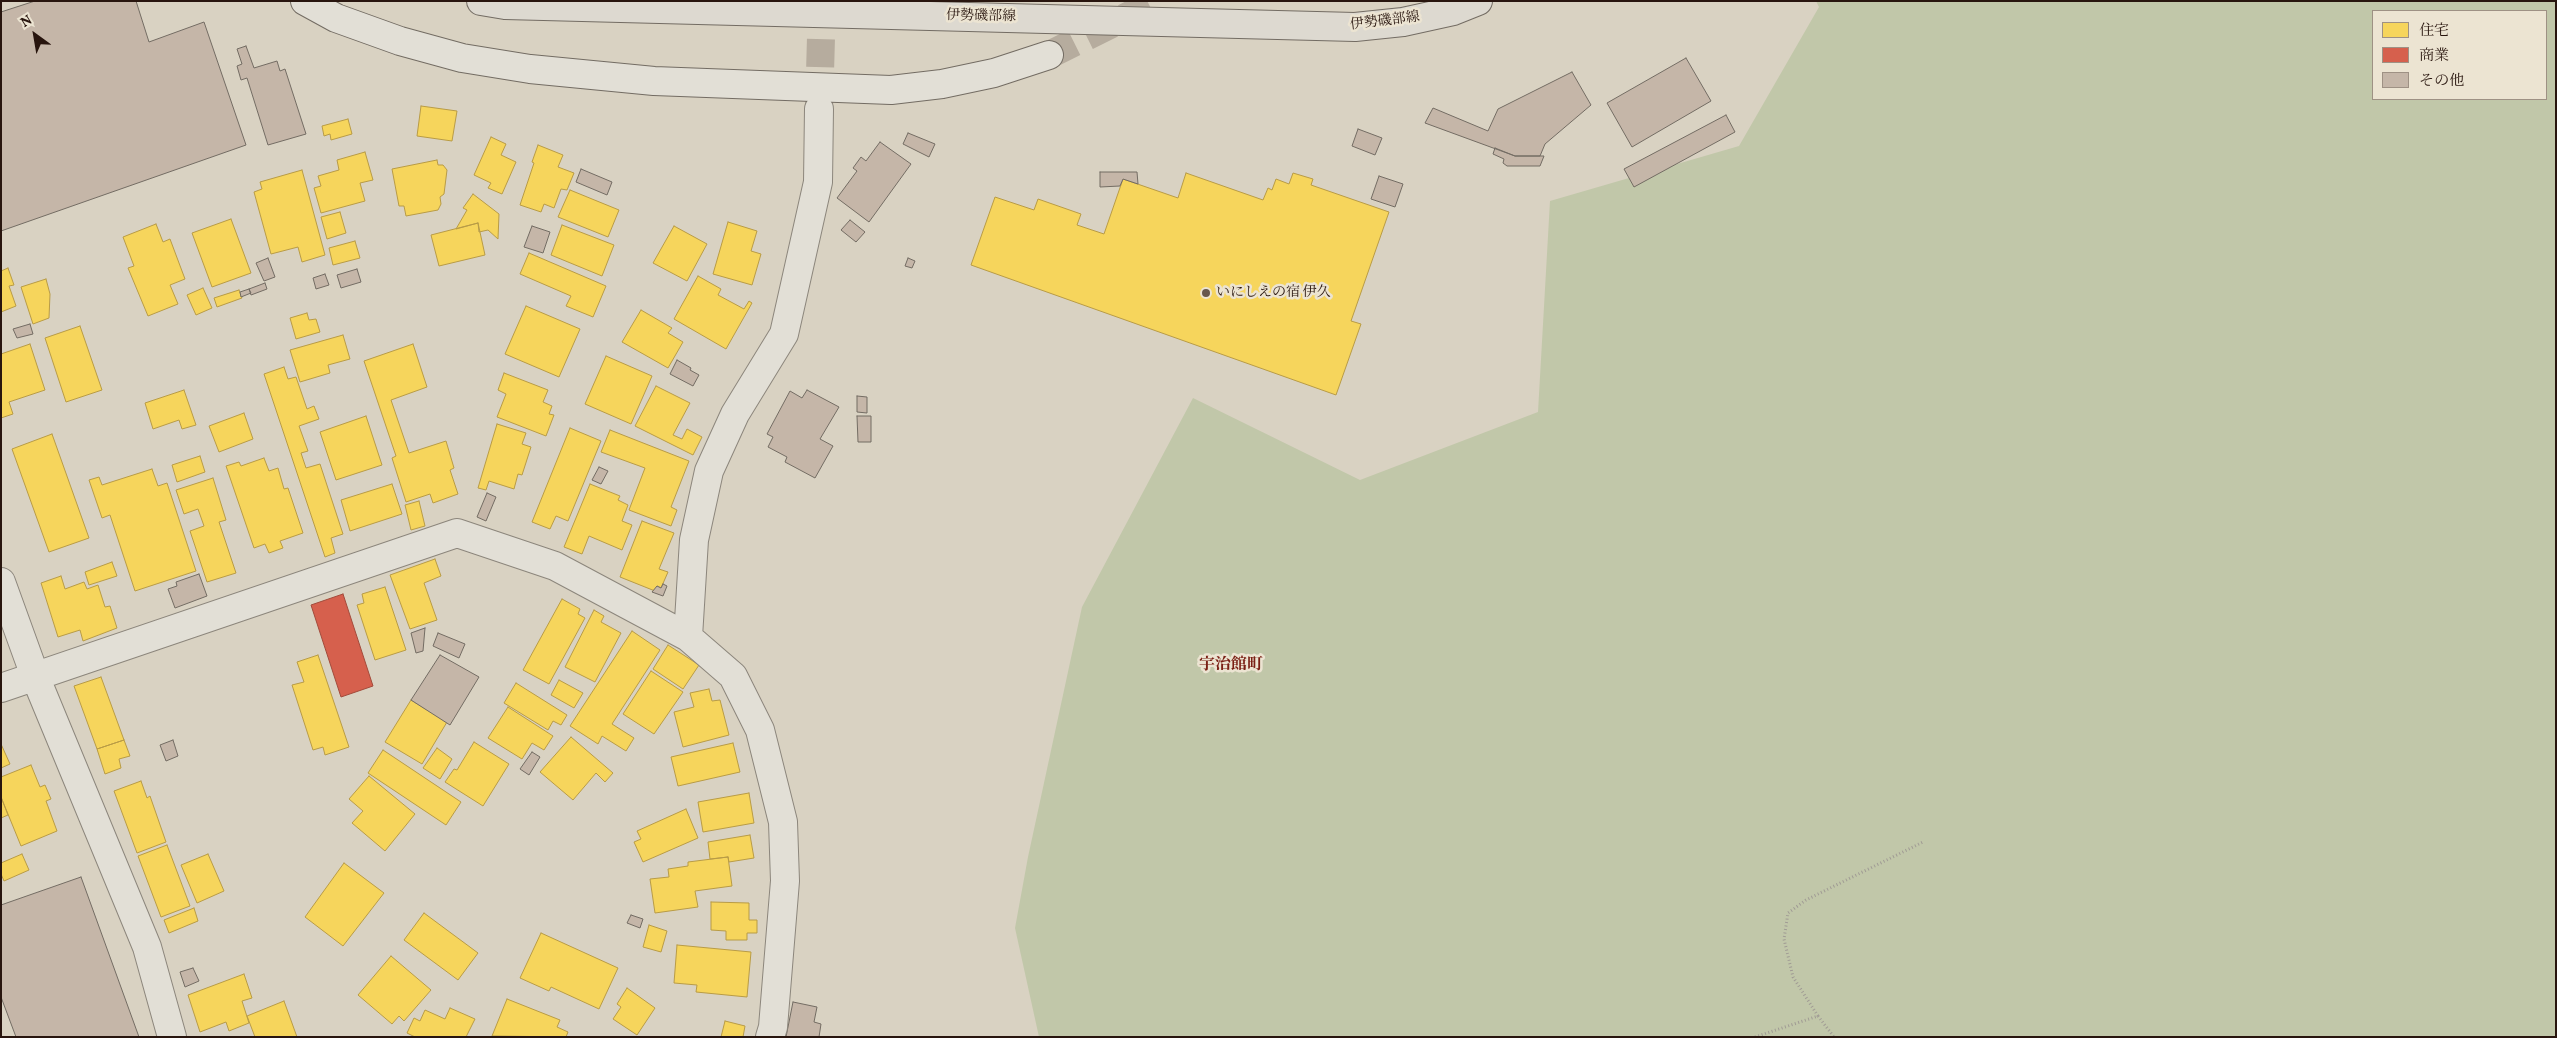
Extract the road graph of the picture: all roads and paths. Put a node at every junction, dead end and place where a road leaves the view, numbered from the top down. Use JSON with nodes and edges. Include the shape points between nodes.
{"nodes":[{"id":1,"x":305,"y":1,"type":"edge"},
{"id":2,"x":481,"y":1,"type":"edge"},
{"id":3,"x":1478,"y":1,"type":"edge"},
{"id":4,"x":1050,"y":55,"type":"tunnel mouth"},
{"id":5,"x":819,"y":109,"type":"tunnel mouth"},
{"id":6,"x":1,"y":582,"type":"edge"},
{"id":7,"x":688,"y":637,"type":"junction"},
{"id":8,"x":34,"y":676,"type":"junction"},
{"id":9,"x":1,"y":688,"type":"edge"},
{"id":10,"x":1923,"y":842,"type":"dead end"},
{"id":11,"x":1818,"y":1016,"type":"junction"},
{"id":12,"x":172,"y":1037,"type":"edge"},
{"id":13,"x":770,"y":1037,"type":"edge"},
{"id":14,"x":1755,"y":1037,"type":"edge"},
{"id":15,"x":1834,"y":1037,"type":"edge"}],
"edges":[{"from":1,"to":4,"type":"street","via":[[336,18],[400,41],[462,58],[530,69],[654,81],[891,90],[994,73]]},
{"from":2,"to":3,"type":"main road","name":"伊勢磯部線","via":[[505,5],[1355,27],[1403,22],[1454,11]]},
{"from":5,"to":7,"type":"street","via":[[818,182],[784,334],[735,414],[709,471],[694,540]]},
{"from":6,"to":8,"type":"street"},
{"from":7,"to":8,"type":"street","via":[[555,566],[457,533]]},
{"from":7,"to":13,"type":"street","via":[[733,676],[760,730],[783,822],[785,881]]},
{"from":8,"to":9,"type":"street"},
{"from":8,"to":12,"type":"street","via":[[147,947]]},
{"from":10,"to":11,"type":"path","via":[[1788,912],[1784,939],[1793,977]]},
{"from":11,"to":14,"type":"path"},
{"from":11,"to":15,"type":"path"}]}
